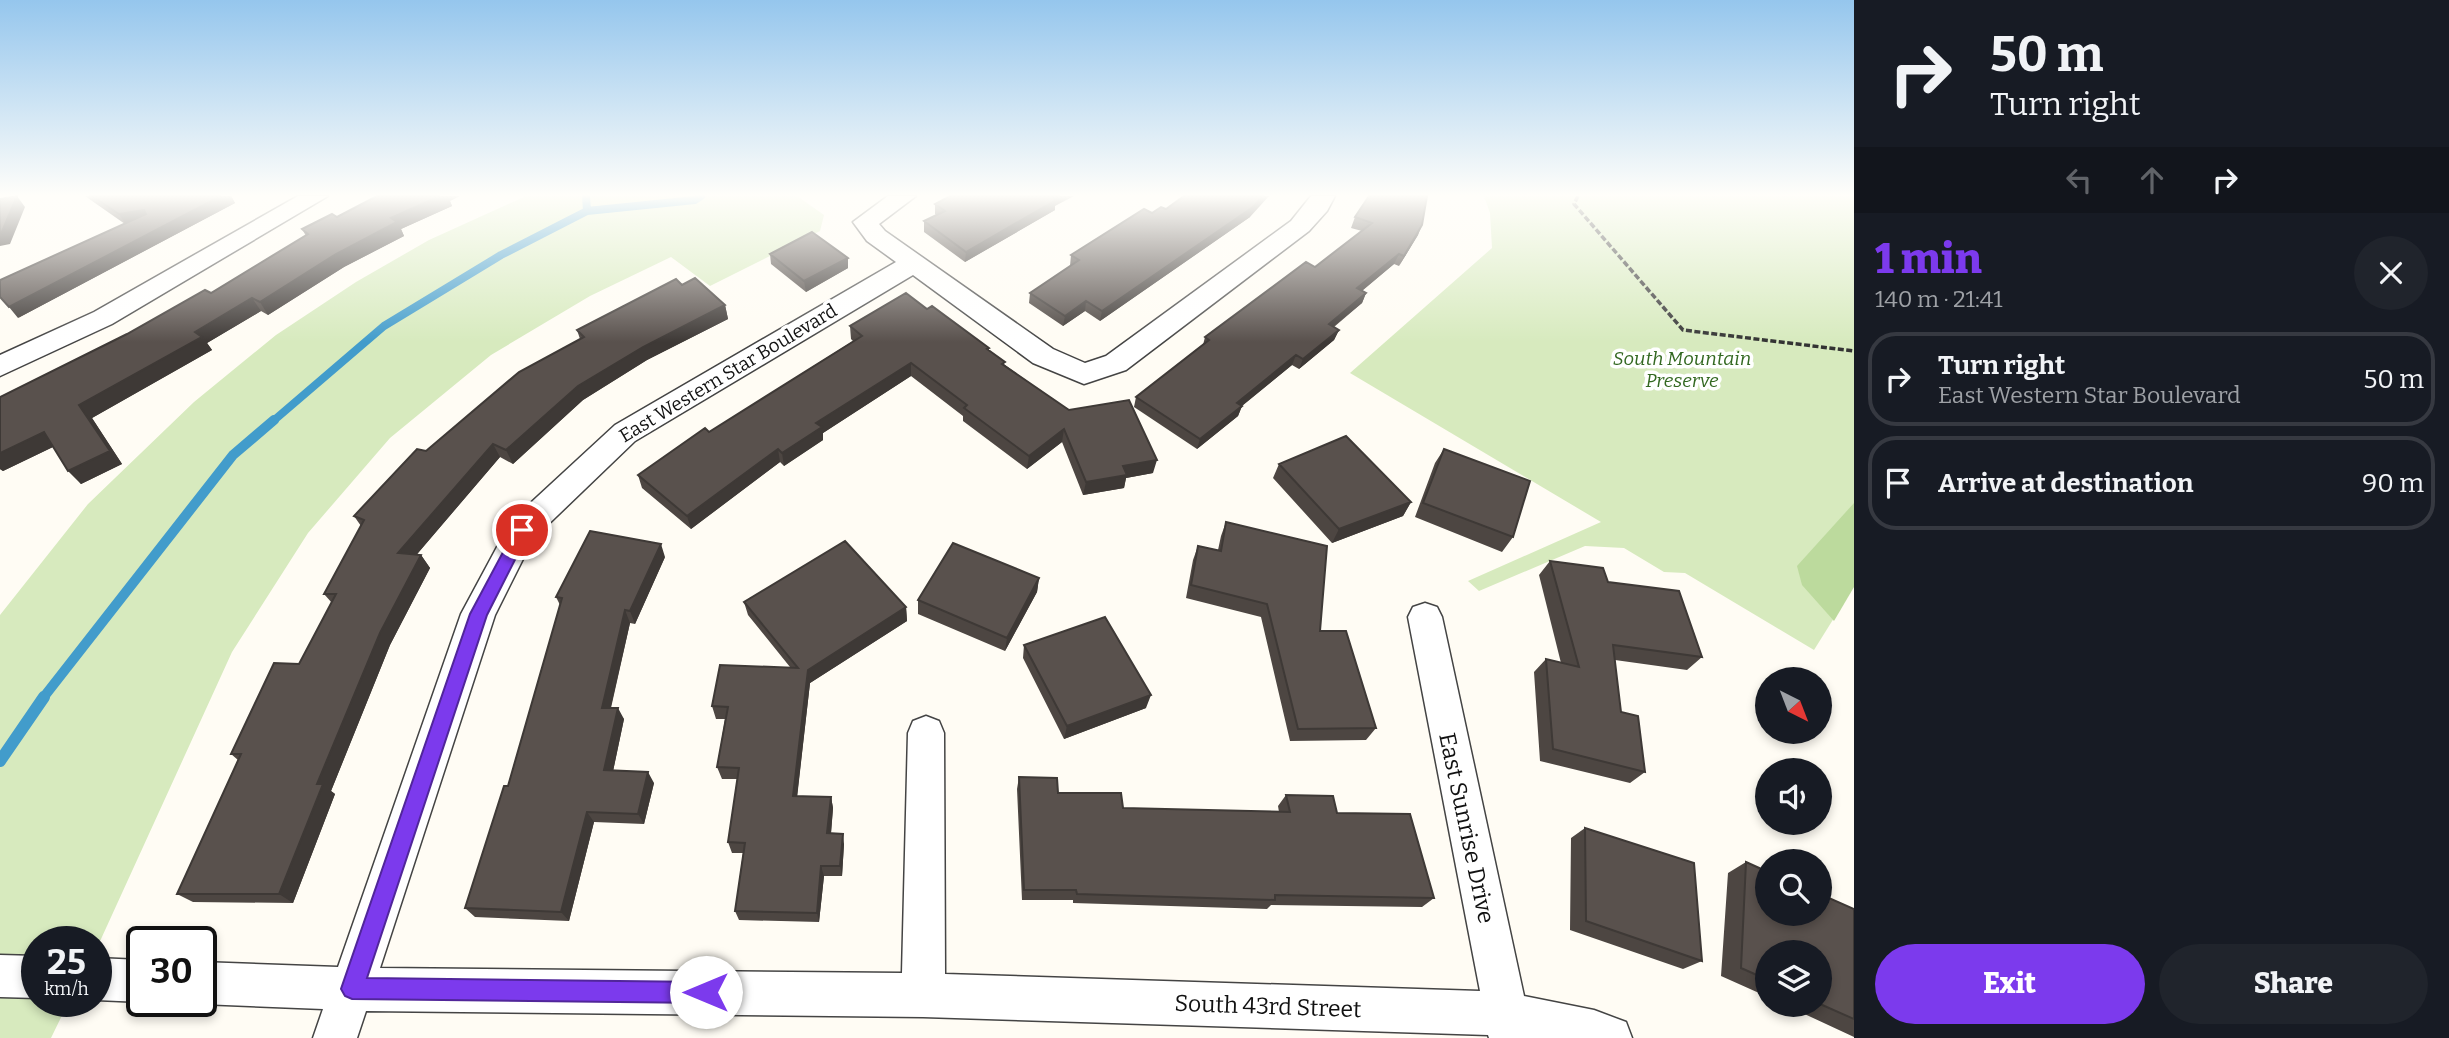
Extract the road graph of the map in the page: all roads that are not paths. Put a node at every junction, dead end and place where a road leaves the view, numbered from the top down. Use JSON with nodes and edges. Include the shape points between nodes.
{"nodes":[{"id":1,"x":231,"y":244,"type":"edge"},
{"id":2,"x":887,"y":244,"type":"edge"},
{"id":3,"x":1275,"y":244,"type":"edge"},
{"id":4,"x":912,"y":264,"type":"junction"},
{"id":5,"x":0,"y":366,"type":"edge"},
{"id":6,"x":1426,"y":617,"type":"dead end"},
{"id":7,"x":926,"y":733,"type":"dead end"},
{"id":8,"x":0,"y":976,"type":"edge"},
{"id":9,"x":21,"y":977,"type":"edge"},
{"id":10,"x":217,"y":984,"type":"edge"},
{"id":11,"x":352,"y":989,"type":"junction"},
{"id":12,"x":923,"y":995,"type":"junction"},
{"id":13,"x":1508,"y":1026,"type":"edge"},
{"id":14,"x":335,"y":1038,"type":"edge"},
{"id":15,"x":1611,"y":1038,"type":"edge"}],
"edges":[{"from":1,"to":5,"type":"street","via":[[103,318]]},
{"from":2,"to":4,"type":"street"},
{"from":3,"to":4,"type":"street","via":[[1116,363],[1084,373],[1043,356]]},
{"from":4,"to":11,"type":"street","name":"East Western Star Boulevard","via":[[625,433],[522,530],[478,614]]},
{"from":6,"to":13,"type":"street","name":"East Sunrise Drive"},
{"from":7,"to":12,"type":"street"},
{"from":8,"to":9,"type":"street"},
{"from":10,"to":11,"type":"street","name":"South 43rd Street"},
{"from":11,"to":12,"type":"street","name":"South 43rd Street"},
{"from":11,"to":14,"type":"street","name":"East Western Star Boulevard"},
{"from":12,"to":13,"type":"street","name":"South 43rd Street"},
{"from":13,"to":15,"type":"street","name":"South 43rd Street"}]}
